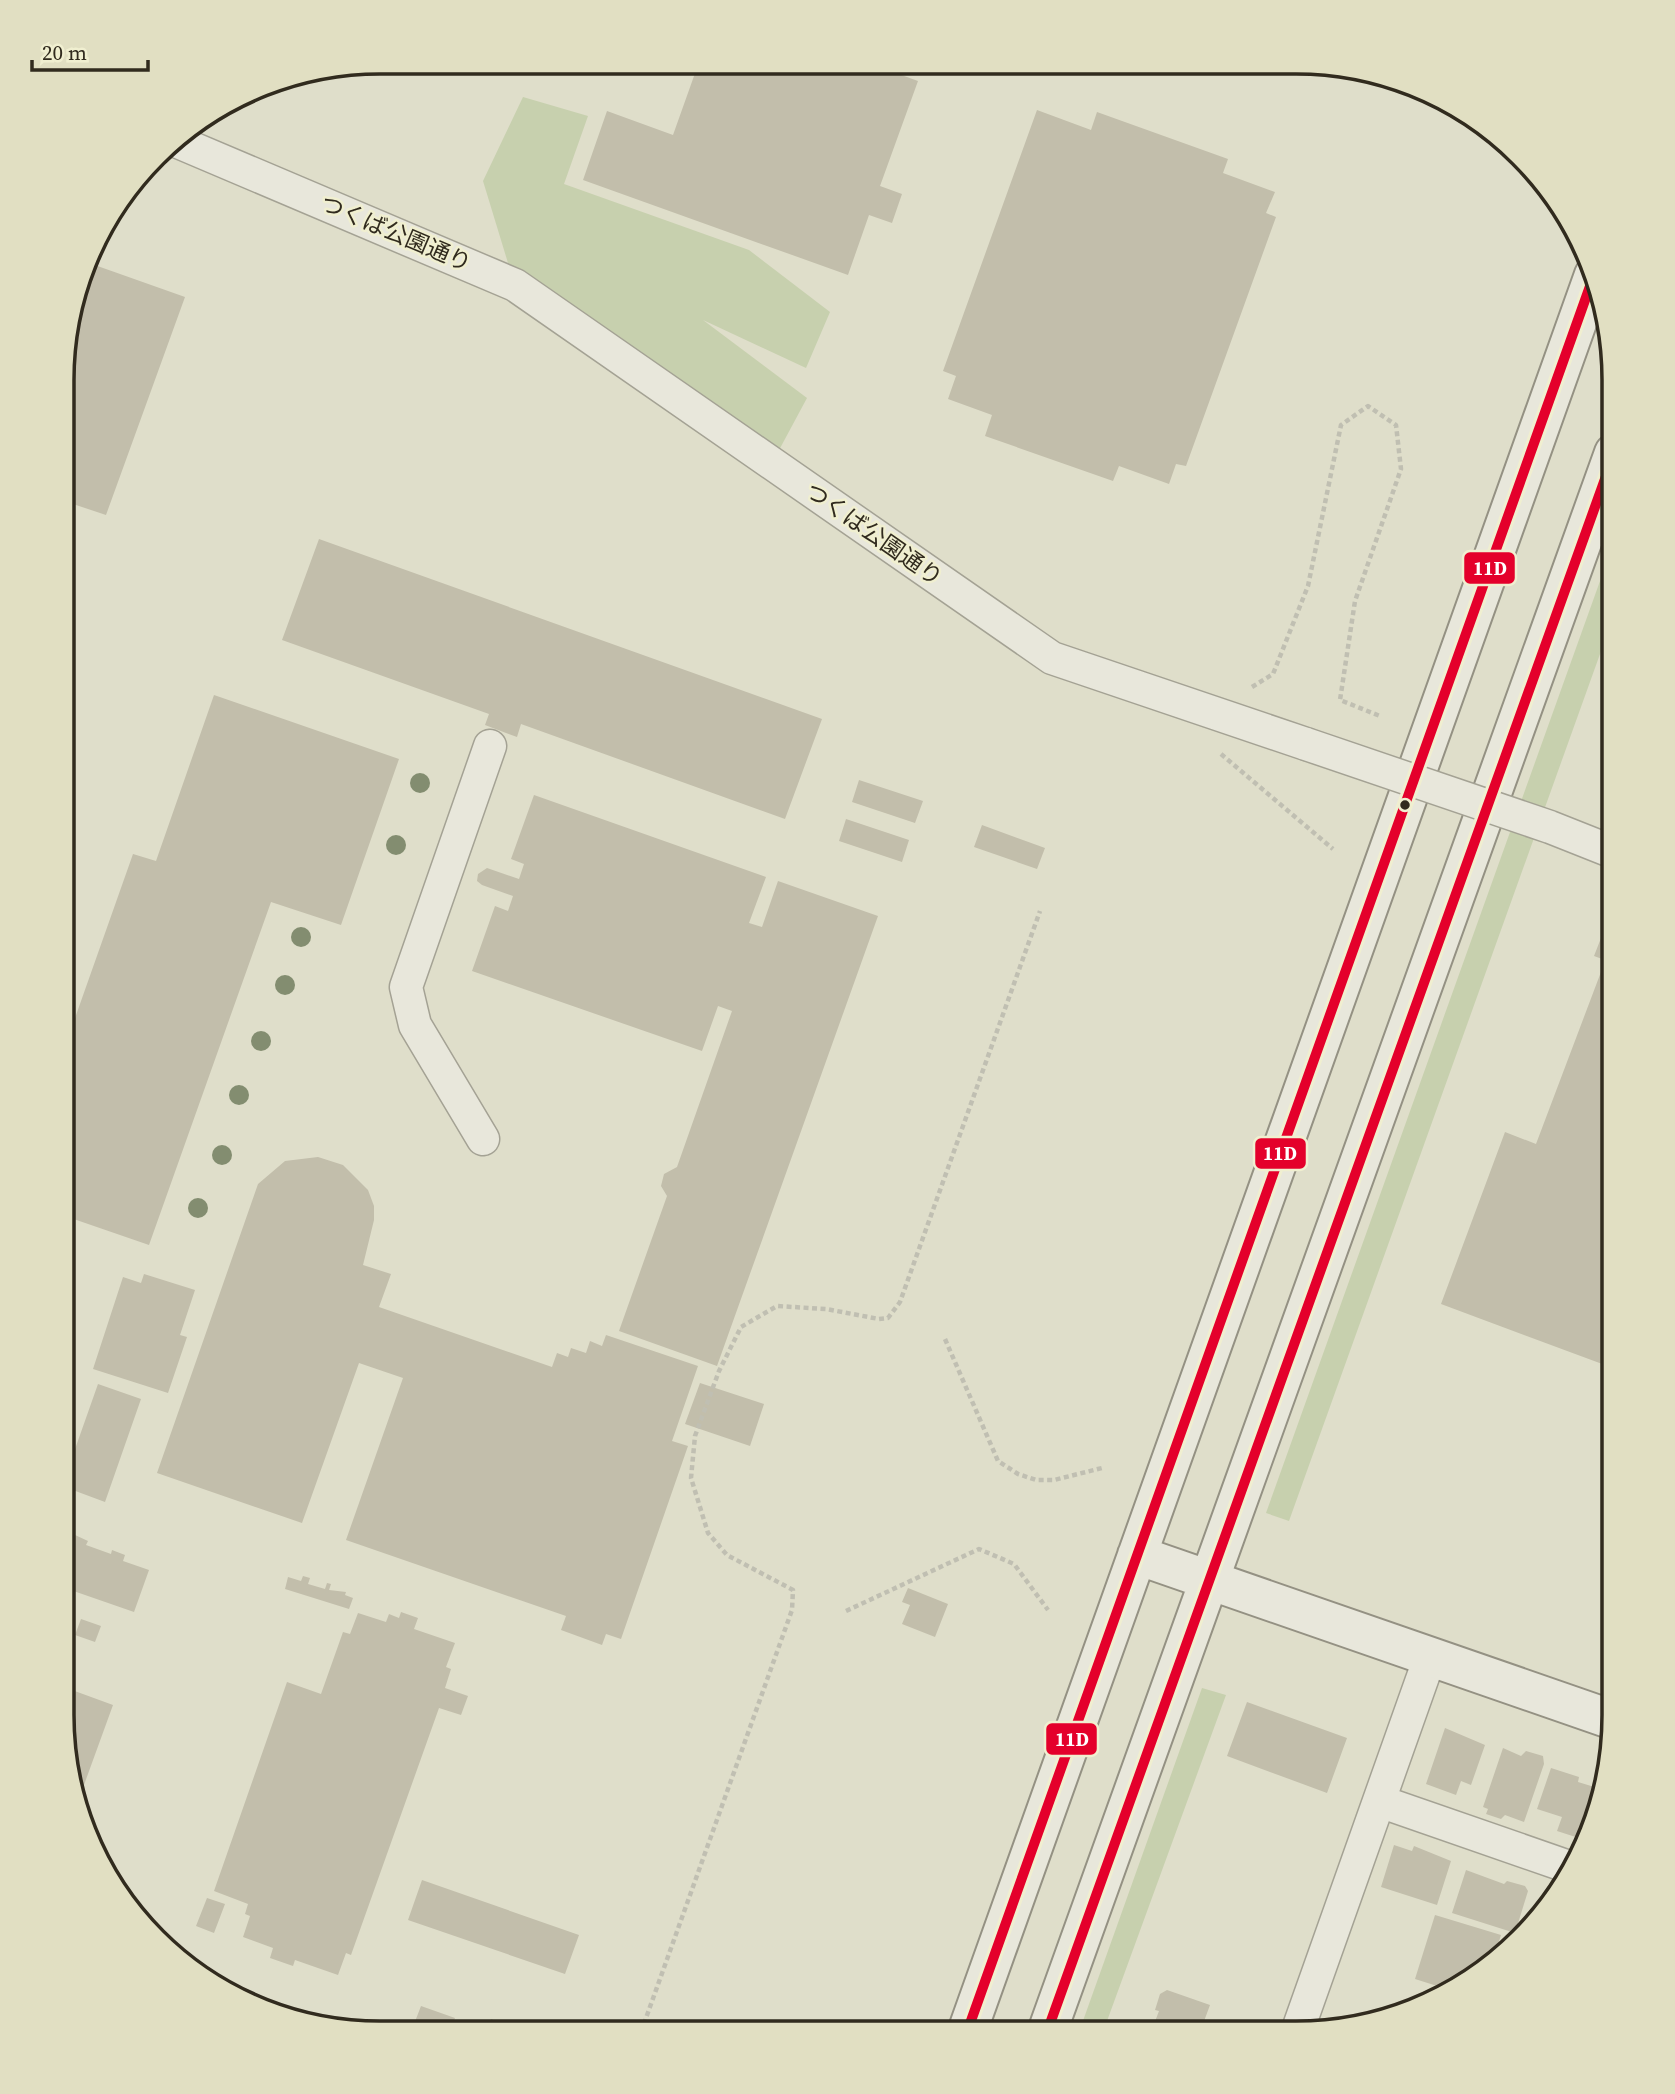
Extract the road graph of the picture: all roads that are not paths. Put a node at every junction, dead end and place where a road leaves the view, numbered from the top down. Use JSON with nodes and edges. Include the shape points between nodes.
{"nodes":[{"id":1,"x":184,"y":144,"type":"edge"},
{"id":2,"x":1588,"y":291,"type":"edge"},
{"id":3,"x":1602,"y":486,"type":"edge"},
{"id":4,"x":490,"y":746,"type":"dead end"},
{"id":5,"x":1602,"y":847,"type":"edge"},
{"id":6,"x":483,"y":1139,"type":"dead end"},
{"id":7,"x":1137,"y":1555,"type":"junction"},
{"id":8,"x":1210,"y":1582,"type":"junction"},
{"id":9,"x":1430,"y":1657,"type":"junction"},
{"id":10,"x":1602,"y":1716,"type":"edge"},
{"id":11,"x":1379,"y":1801,"type":"junction"},
{"id":12,"x":1563,"y":1865,"type":"edge"},
{"id":13,"x":971,"y":2021,"type":"edge"},
{"id":14,"x":1051,"y":2021,"type":"edge"},
{"id":15,"x":1301,"y":2021,"type":"edge"}],
"edges":[{"from":1,"to":5,"type":"street","name":"つくば公園通り","bridge":true,"via":[[515,285],[1052,658]]},
{"from":2,"to":7,"type":"main road"},
{"from":3,"to":8,"type":"main road"},
{"from":4,"to":6,"type":"street","via":[[406,987],[415,1025]]},
{"from":7,"to":8,"type":"main road"},
{"from":7,"to":13,"type":"main road"},
{"from":8,"to":9,"type":"main road"},
{"from":8,"to":14,"type":"main road"},
{"from":9,"to":10,"type":"main road"},
{"from":9,"to":11,"type":"street"},
{"from":11,"to":12,"type":"street"},
{"from":11,"to":15,"type":"street"}]}
